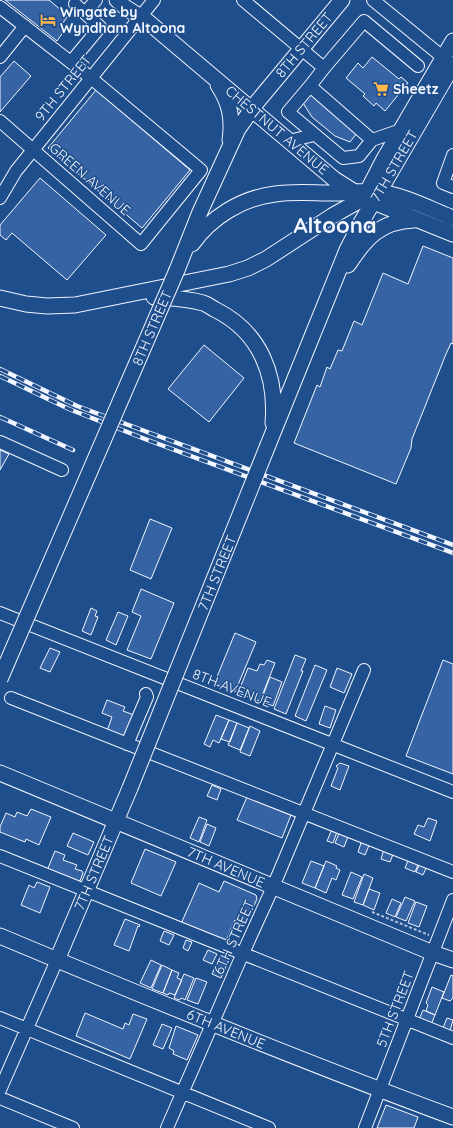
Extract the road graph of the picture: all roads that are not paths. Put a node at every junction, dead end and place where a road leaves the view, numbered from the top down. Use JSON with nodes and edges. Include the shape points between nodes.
{"nodes":[{"id":1,"x":96,"y":0,"type":"edge"},
{"id":2,"x":117,"y":0,"type":"edge"},
{"id":3,"x":154,"y":0,"type":"edge"},
{"id":4,"x":243,"y":0,"type":"edge"},
{"id":5,"x":342,"y":0,"type":"edge"},
{"id":6,"x":373,"y":0,"type":"edge"},
{"id":7,"x":75,"y":4,"type":"dead end"},
{"id":8,"x":0,"y":7,"type":"edge"},
{"id":9,"x":85,"y":12,"type":"junction"},
{"id":10,"x":141,"y":16,"type":"junction"},
{"id":11,"x":400,"y":22,"type":"junction"},
{"id":12,"x":25,"y":26,"type":"junction"},
{"id":13,"x":386,"y":39,"type":"junction"},
{"id":14,"x":453,"y":41,"type":"edge"},
{"id":15,"x":301,"y":49,"type":"junction"},
{"id":16,"x":0,"y":57,"type":"edge"},
{"id":17,"x":71,"y":62,"type":"junction"},
{"id":18,"x":450,"y":63,"type":"edge"},
{"id":19,"x":418,"y":66,"type":"dead end"},
{"id":20,"x":324,"y":68,"type":"junction"},
{"id":21,"x":209,"y":73,"type":"junction"},
{"id":22,"x":90,"y":78,"type":"junction"},
{"id":23,"x":310,"y":86,"type":"junction"},
{"id":24,"x":252,"y":109,"type":"junction"},
{"id":25,"x":0,"y":121,"type":"edge"},
{"id":26,"x":401,"y":130,"type":"junction"},
{"id":27,"x":314,"y":134,"type":"junction"},
{"id":28,"x":372,"y":140,"type":"junction"},
{"id":29,"x":289,"y":141,"type":"junction"},
{"id":30,"x":33,"y":149,"type":"junction"},
{"id":31,"x":227,"y":152,"type":"junction"},
{"id":32,"x":453,"y":155,"type":"edge"},
{"id":33,"x":453,"y":187,"type":"edge"},
{"id":34,"x":367,"y":195,"type":"junction"},
{"id":35,"x":0,"y":198,"type":"edge"},
{"id":36,"x":453,"y":218,"type":"edge"},
{"id":37,"x":418,"y":220,"type":"junction"},
{"id":38,"x":453,"y":234,"type":"edge"},
{"id":39,"x":177,"y":270,"type":"junction"},
{"id":40,"x":0,"y":298,"type":"edge"},
{"id":41,"x":93,"y":302,"type":"junction"},
{"id":42,"x":327,"y":302,"type":"junction"},
{"id":43,"x":0,"y":442,"type":"edge"},
{"id":44,"x":268,"y":445,"type":"junction"},
{"id":45,"x":62,"y":470,"type":"dead end"},
{"id":46,"x":0,"y":613,"type":"edge"},
{"id":47,"x":364,"y":670,"type":"dead end"},
{"id":48,"x":0,"y":679,"type":"edge"},
{"id":49,"x":146,"y":694,"type":"dead end"},
{"id":50,"x":11,"y":698,"type":"dead end"},
{"id":51,"x":127,"y":744,"type":"junction"},
{"id":52,"x":333,"y":744,"type":"junction"},
{"id":53,"x":0,"y":773,"type":"edge"},
{"id":54,"x":453,"y":792,"type":"edge"},
{"id":55,"x":304,"y":814,"type":"junction"},
{"id":56,"x":116,"y":821,"type":"junction"},
{"id":57,"x":0,"y":856,"type":"edge"},
{"id":58,"x":453,"y":872,"type":"edge"},
{"id":59,"x":274,"y":887,"type":"junction"},
{"id":60,"x":87,"y":891,"type":"junction"},
{"id":61,"x":453,"y":900,"type":"edge"},
{"id":62,"x":0,"y":936,"type":"edge"},
{"id":63,"x":433,"y":953,"type":"junction"},
{"id":64,"x":243,"y":954,"type":"junction"},
{"id":65,"x":57,"y":960,"type":"junction"},
{"id":66,"x":453,"y":960,"type":"edge"},
{"id":67,"x":0,"y":1018,"type":"edge"},
{"id":68,"x":407,"y":1020,"type":"junction"},
{"id":69,"x":212,"y":1023,"type":"junction"},
{"id":70,"x":27,"y":1029,"type":"junction"},
{"id":71,"x":453,"y":1038,"type":"edge"},
{"id":72,"x":0,"y":1090,"type":"edge"},
{"id":73,"x":380,"y":1090,"type":"junction"},
{"id":74,"x":182,"y":1092,"type":"junction"},
{"id":75,"x":0,"y":1098,"type":"edge"},
{"id":76,"x":453,"y":1117,"type":"edge"},
{"id":77,"x":73,"y":1128,"type":"edge"},
{"id":78,"x":167,"y":1128,"type":"edge"},
{"id":79,"x":269,"y":1128,"type":"edge"},
{"id":80,"x":365,"y":1128,"type":"edge"}],
"edges":[{"from":1,"to":9,"type":"street"},
{"from":2,"to":10,"type":"main road","name":"CHESTNUT AVENUE"},
{"from":3,"to":10,"type":"street","name":"9TH STREET"},
{"from":4,"to":15,"type":"street"},
{"from":5,"to":15,"type":"main road","name":"8TH STREET"},
{"from":6,"to":11,"type":"street"},
{"from":7,"to":9,"type":"street"},
{"from":8,"to":12,"type":"street"},
{"from":9,"to":17,"type":"street","via":[[100,27]]},
{"from":10,"to":21,"type":"main road","name":"CHESTNUT AVENUE"},
{"from":10,"to":22,"type":"street","name":"9TH STREET"},
{"from":11,"to":13,"type":"street"},
{"from":11,"to":18,"type":"street"},
{"from":12,"to":16,"type":"street"},
{"from":12,"to":17,"type":"street"},
{"from":13,"to":19,"type":"street"},
{"from":13,"to":20,"type":"street","via":[[364,21]]},
{"from":14,"to":18,"type":"main road","name":"7TH STREET"},
{"from":15,"to":20,"type":"street"},
{"from":15,"to":24,"type":"main road","name":"8TH STREET"},
{"from":17,"to":22,"type":"street"},
{"from":18,"to":26,"type":"main road","name":"7TH STREET"},
{"from":18,"to":34,"type":"main road","name":"7TH STREET"},
{"from":20,"to":23,"type":"street"},
{"from":21,"to":24,"type":"main road","name":"CHESTNUT AVENUE"},
{"from":21,"to":31,"type":"main road","via":[[221,90],[230,111],[232,123]]},
{"from":22,"to":30,"type":"street","name":"9TH STREET"},
{"from":22,"to":30,"type":"street","name":"GREEN AVENUE","via":[[201,170],[141,244]]},
{"from":23,"to":27,"type":"street","via":[[288,112]]},
{"from":23,"to":28,"type":"street"},
{"from":24,"to":29,"type":"main road","name":"CHESTNUT AVENUE"},
{"from":24,"to":31,"type":"main road","name":"8TH STREET","via":[[238,129]]},
{"from":25,"to":30,"type":"street","name":"GREEN AVENUE"},
{"from":26,"to":28,"type":"street"},
{"from":26,"to":34,"type":"main road","name":"7TH STREET"},
{"from":27,"to":28,"type":"street","via":[[343,158],[358,156]]},
{"from":27,"to":29,"type":"street"},
{"from":29,"to":34,"type":"main road","name":"CHESTNUT AVENUE","via":[[334,179]]},
{"from":30,"to":35,"type":"street","name":"9TH STREET","via":[[16,170]]},
{"from":31,"to":39,"type":"main road","name":"8TH STREET"},
{"from":32,"to":33,"type":"street","via":[[443,183]]},
{"from":34,"to":36,"type":"main road","name":"CHESTNUT AVENUE","via":[[403,199]]},
{"from":34,"to":37,"type":"main road","name":"CHESTNUT AVENUE"},
{"from":34,"to":39,"type":"main road","via":[[300,192],[275,194],[232,207],[198,236]]},
{"from":34,"to":41,"type":"main road","via":[[248,268]]},
{"from":34,"to":42,"type":"main road","name":"7TH STREET"},
{"from":37,"to":38,"type":"main road","name":"CHESTNUT AVENUE"},
{"from":37,"to":42,"type":"main road","via":[[391,224],[368,238],[343,272]]},
{"from":39,"to":48,"type":"main road","name":"8TH STREET","bridge":true},
{"from":40,"to":41,"type":"main road","via":[[47,306]]},
{"from":41,"to":44,"type":"main road","via":[[142,297],[176,298],[202,303],[228,316],[248,333],[262,353],[271,379],[274,405]]},
{"from":42,"to":44,"type":"main road","name":"7TH STREET"},
{"from":43,"to":45,"type":"street"},
{"from":44,"to":56,"type":"main road","name":"7TH STREET","bridge":true},
{"from":46,"to":52,"type":"street","name":"8TH AVENUE"},
{"from":47,"to":52,"type":"street","name":"6TH STREET"},
{"from":49,"to":51,"type":"street","via":[[147,697]]},
{"from":50,"to":51,"type":"street"},
{"from":51,"to":55,"type":"street"},
{"from":52,"to":54,"type":"street","name":"8TH AVENUE"},
{"from":52,"to":55,"type":"street","name":"6TH STREET"},
{"from":53,"to":56,"type":"main road","name":"7TH AVENUE"},
{"from":55,"to":58,"type":"street"},
{"from":55,"to":59,"type":"street","name":"6TH STREET"},
{"from":56,"to":59,"type":"main road","name":"7TH AVENUE"},
{"from":56,"to":60,"type":"main road","name":"7TH STREET"},
{"from":57,"to":60,"type":"street"},
{"from":59,"to":63,"type":"main road","name":"7TH AVENUE"},
{"from":59,"to":64,"type":"street","name":"6TH STREET"},
{"from":60,"to":64,"type":"street"},
{"from":60,"to":65,"type":"main road","name":"7TH STREET"},
{"from":61,"to":63,"type":"street","name":"5TH STREET"},
{"from":62,"to":65,"type":"main road","name":"6TH AVENUE"},
{"from":63,"to":66,"type":"main road","name":"7TH AVENUE"},
{"from":63,"to":68,"type":"street","name":"5TH STREET"},
{"from":64,"to":68,"type":"street"},
{"from":64,"to":69,"type":"street","name":"6TH STREET"},
{"from":65,"to":69,"type":"main road","name":"6TH AVENUE"},
{"from":65,"to":70,"type":"street","name":"7TH STREET"},
{"from":67,"to":70,"type":"street"},
{"from":68,"to":71,"type":"street"},
{"from":68,"to":73,"type":"street","name":"5TH STREET"},
{"from":69,"to":73,"type":"main road","name":"6TH AVENUE"},
{"from":69,"to":74,"type":"street","name":"6TH STREET"},
{"from":70,"to":72,"type":"street","name":"7TH STREET"},
{"from":70,"to":74,"type":"street"},
{"from":73,"to":76,"type":"main road","name":"6TH AVENUE"},
{"from":73,"to":80,"type":"street","name":"5TH STREET"},
{"from":74,"to":78,"type":"street","name":"6TH STREET"},
{"from":74,"to":79,"type":"street"},
{"from":75,"to":77,"type":"street"}]}
